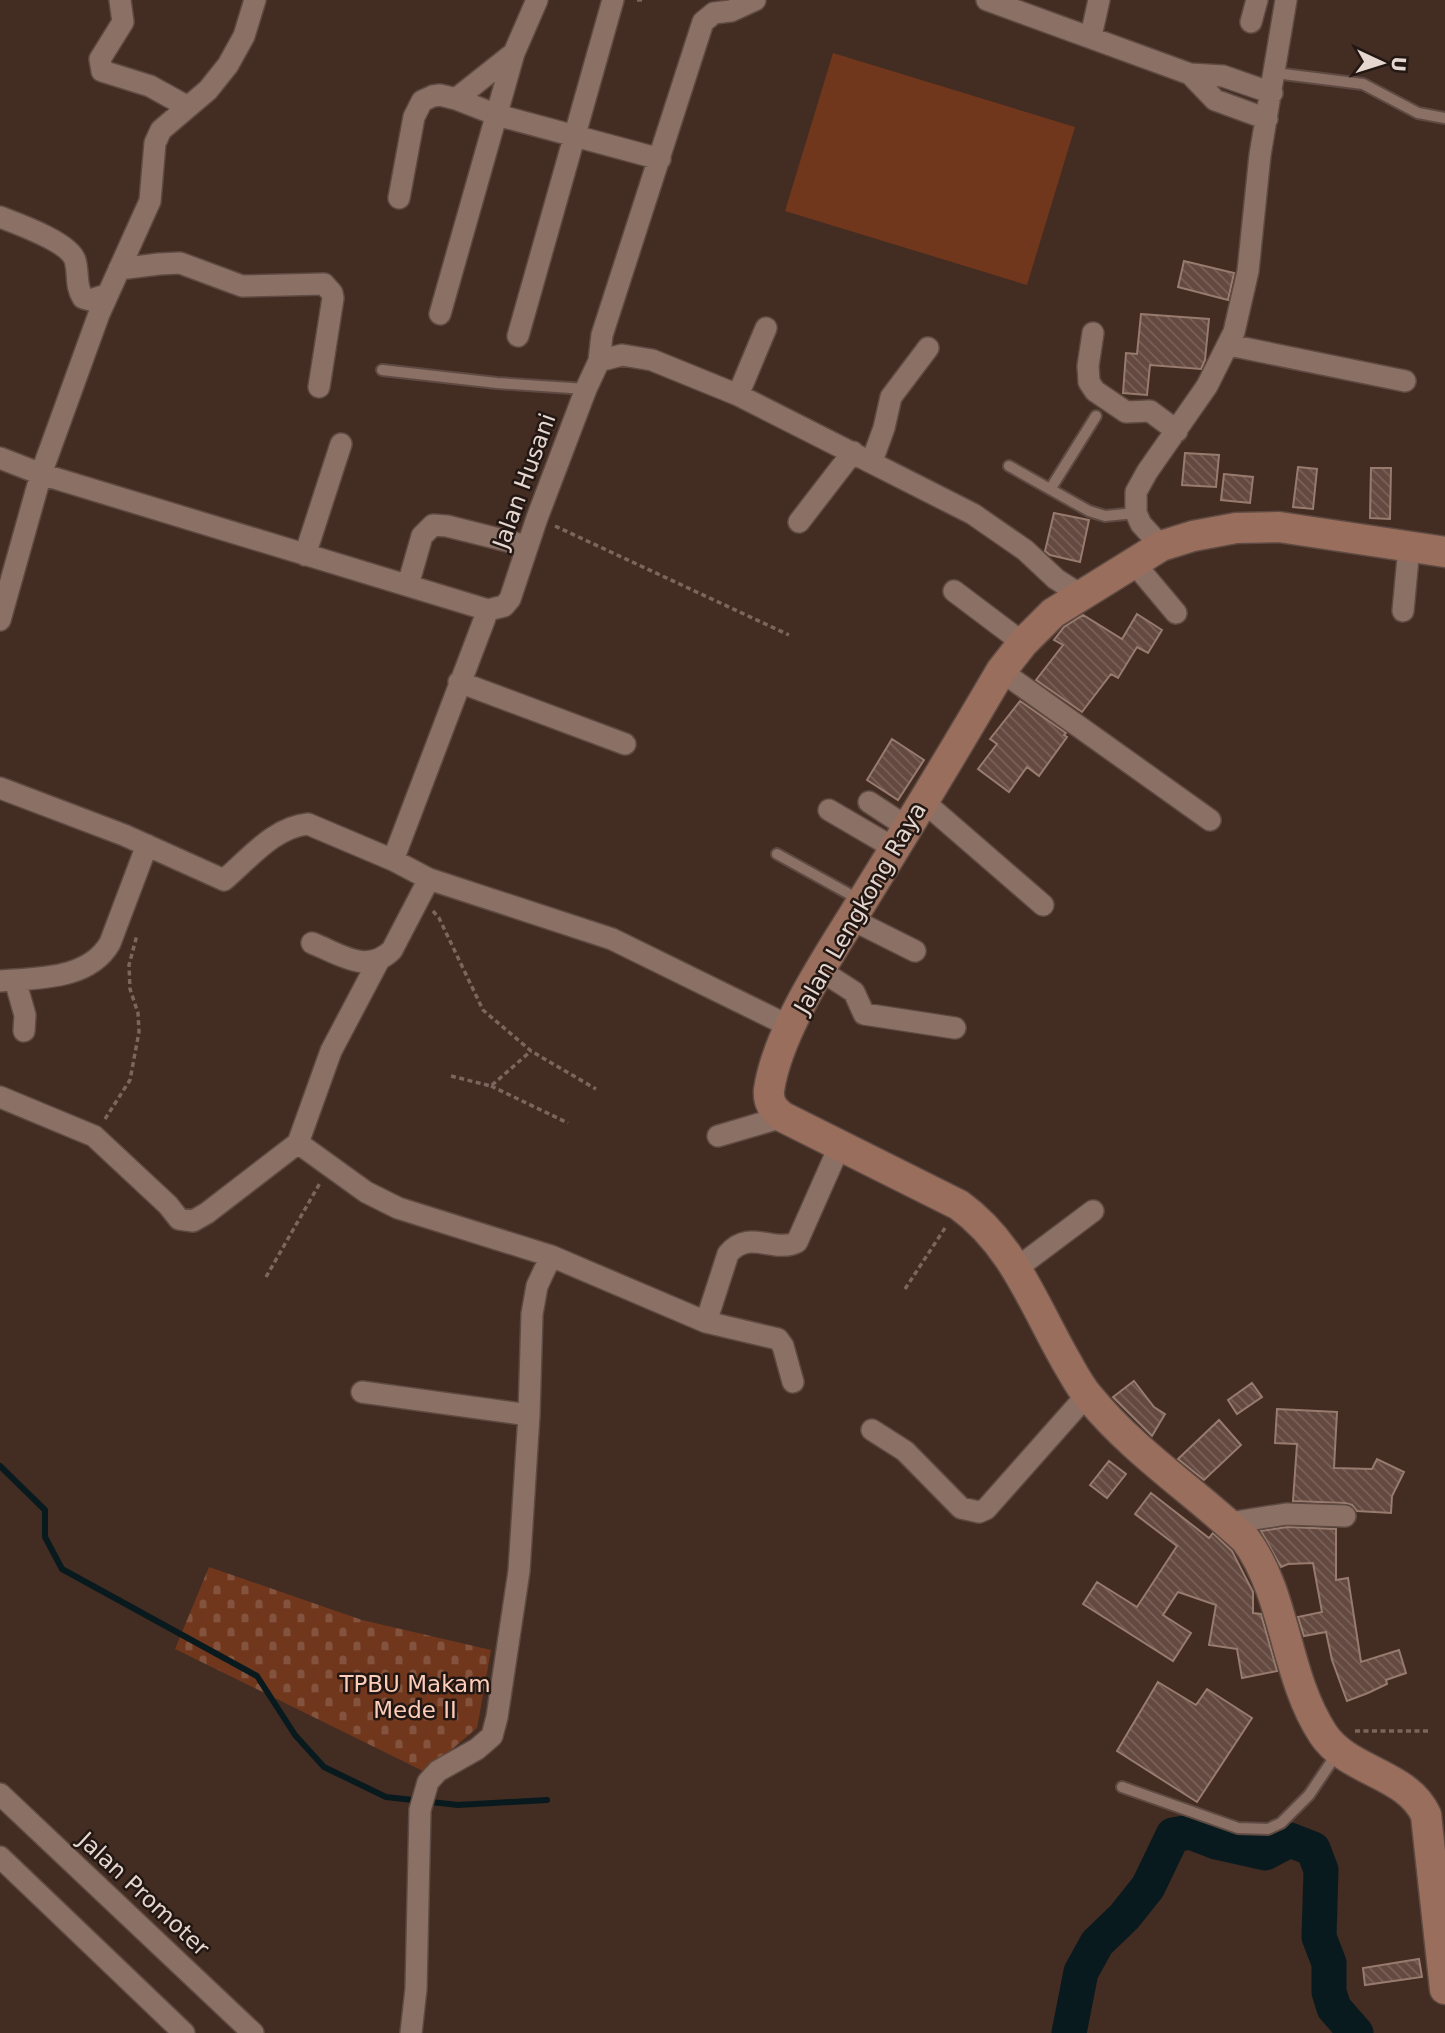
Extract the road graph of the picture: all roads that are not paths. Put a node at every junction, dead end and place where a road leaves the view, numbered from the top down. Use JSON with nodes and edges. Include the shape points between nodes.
{"nodes":[{"id":1,"x":120,"y":0,"type":"edge"},
{"id":2,"x":255,"y":0,"type":"edge"},
{"id":3,"x":537,"y":0,"type":"edge"},
{"id":4,"x":614,"y":0,"type":"edge"},
{"id":5,"x":755,"y":0,"type":"edge"},
{"id":6,"x":987,"y":0,"type":"edge"},
{"id":7,"x":1099,"y":0,"type":"edge"},
{"id":8,"x":1257,"y":0,"type":"edge"},
{"id":9,"x":1286,"y":0,"type":"edge"},
{"id":10,"x":1251,"y":22,"type":"dead end"},
{"id":11,"x":1091,"y":36,"type":"junction"},
{"id":12,"x":514,"y":53,"type":"junction"},
{"id":13,"x":1190,"y":74,"type":"junction"},
{"id":14,"x":1274,"y":83,"type":"junction"},
{"id":15,"x":456,"y":99,"type":"junction"},
{"id":16,"x":188,"y":107,"type":"junction"},
{"id":17,"x":497,"y":114,"type":"junction"},
{"id":18,"x":1445,"y":118,"type":"edge"},
{"id":19,"x":1267,"y":119,"type":"junction"},
{"id":20,"x":575,"y":135,"type":"junction"},
{"id":21,"x":660,"y":159,"type":"junction"},
{"id":22,"x":399,"y":198,"type":"dead end"},
{"id":23,"x":0,"y":217,"type":"edge"},
{"id":24,"x":119,"y":269,"type":"junction"},
{"id":25,"x":106,"y":295,"type":"junction"},
{"id":26,"x":440,"y":314,"type":"dead end"},
{"id":27,"x":766,"y":328,"type":"dead end"},
{"id":28,"x":1093,"y":333,"type":"dead end"},
{"id":29,"x":518,"y":336,"type":"dead end"},
{"id":30,"x":1229,"y":345,"type":"junction"},
{"id":31,"x":928,"y":348,"type":"dead end"},
{"id":32,"x":599,"y":361,"type":"junction"},
{"id":33,"x":382,"y":370,"type":"dead end"},
{"id":34,"x":1405,"y":381,"type":"dead end"},
{"id":35,"x":318,"y":387,"type":"dead end"},
{"id":36,"x":586,"y":389,"type":"junction"},
{"id":37,"x":738,"y":395,"type":"junction"},
{"id":38,"x":1096,"y":416,"type":"dead end"},
{"id":39,"x":1177,"y":431,"type":"junction"},
{"id":40,"x":341,"y":444,"type":"dead end"},
{"id":41,"x":862,"y":456,"type":"junction"},
{"id":42,"x":0,"y":458,"type":"edge"},
{"id":43,"x":1009,"y":466,"type":"dead end"},
{"id":44,"x":41,"y":474,"type":"junction"},
{"id":45,"x":1051,"y":488,"type":"junction"},
{"id":46,"x":1136,"y":513,"type":"junction"},
{"id":47,"x":799,"y":522,"type":"dead end"},
{"id":48,"x":1161,"y":546,"type":"junction"},
{"id":49,"x":527,"y":547,"type":"junction"},
{"id":50,"x":1409,"y":547,"type":"junction"},
{"id":51,"x":1445,"y":552,"type":"edge"},
{"id":52,"x":305,"y":555,"type":"junction"},
{"id":53,"x":1134,"y":563,"type":"junction"},
{"id":54,"x":1056,"y":579,"type":"junction"},
{"id":55,"x":408,"y":585,"type":"junction"},
{"id":56,"x":954,"y":592,"type":"dead end"},
{"id":57,"x":1081,"y":595,"type":"junction"},
{"id":58,"x":488,"y":610,"type":"junction"},
{"id":59,"x":1403,"y":611,"type":"dead end"},
{"id":60,"x":1053,"y":613,"type":"junction"},
{"id":61,"x":1176,"y":613,"type":"dead end"},
{"id":62,"x":0,"y":620,"type":"edge"},
{"id":63,"x":1023,"y":643,"type":"junction"},
{"id":64,"x":1002,"y":671,"type":"junction"},
{"id":65,"x":459,"y":682,"type":"junction"},
{"id":66,"x":625,"y":744,"type":"dead end"},
{"id":67,"x":0,"y":788,"type":"edge"},
{"id":68,"x":923,"y":801,"type":"junction"},
{"id":69,"x":869,"y":802,"type":"dead end"},
{"id":70,"x":829,"y":810,"type":"dead end"},
{"id":71,"x":1210,"y":820,"type":"dead end"},
{"id":72,"x":901,"y":837,"type":"junction"},
{"id":73,"x":147,"y":845,"type":"junction"},
{"id":74,"x":777,"y":854,"type":"dead end"},
{"id":75,"x":393,"y":860,"type":"junction"},
{"id":76,"x":424,"y":888,"type":"junction"},
{"id":77,"x":1043,"y":905,"type":"dead end"},
{"id":78,"x":857,"y":910,"type":"junction"},
{"id":79,"x":312,"y":943,"type":"dead end"},
{"id":80,"x":915,"y":951,"type":"dead end"},
{"id":81,"x":379,"y":960,"type":"junction"},
{"id":82,"x":820,"y":970,"type":"junction"},
{"id":83,"x":8,"y":980,"type":"edge"},
{"id":84,"x":791,"y":1027,"type":"junction"},
{"id":85,"x":956,"y":1028,"type":"dead end"},
{"id":86,"x":24,"y":1031,"type":"dead end"},
{"id":87,"x":0,"y":1097,"type":"edge"},
{"id":88,"x":783,"y":1116,"type":"junction"},
{"id":89,"x":718,"y":1136,"type":"dead end"},
{"id":90,"x":298,"y":1143,"type":"junction"},
{"id":91,"x":839,"y":1144,"type":"junction"},
{"id":92,"x":1093,"y":1211,"type":"dead end"},
{"id":93,"x":551,"y":1256,"type":"junction"},
{"id":94,"x":1017,"y":1268,"type":"junction"},
{"id":95,"x":706,"y":1322,"type":"junction"},
{"id":96,"x":793,"y":1382,"type":"dead end"},
{"id":97,"x":362,"y":1392,"type":"dead end"},
{"id":98,"x":1087,"y":1395,"type":"junction"},
{"id":99,"x":529,"y":1415,"type":"junction"},
{"id":100,"x":872,"y":1430,"type":"dead end"},
{"id":101,"x":1345,"y":1516,"type":"dead end"},
{"id":102,"x":1228,"y":1523,"type":"junction"},
{"id":103,"x":1329,"y":1741,"type":"junction"},
{"id":104,"x":1122,"y":1787,"type":"dead end"},
{"id":105,"x":0,"y":1794,"type":"edge"},
{"id":106,"x":0,"y":1857,"type":"edge"},
{"id":107,"x":1445,"y":1989,"type":"edge"},
{"id":108,"x":184,"y":2033,"type":"edge"},
{"id":109,"x":253,"y":2033,"type":"edge"},
{"id":110,"x":411,"y":2033,"type":"edge"}],
"edges":[{"from":1,"to":16,"type":"street","via":[[123,22],[100,60],[102,71],[150,86]]},
{"from":2,"to":16,"type":"street","via":[[244,36],[228,65]]},
{"from":3,"to":12,"type":"street"},
{"from":4,"to":20,"type":"street"},
{"from":5,"to":21,"type":"street","name":"Jalan Husani","via":[[715,13],[703,22]]},
{"from":6,"to":11,"type":"street"},
{"from":7,"to":11,"type":"street"},
{"from":8,"to":10,"type":"street"},
{"from":9,"to":14,"type":"street"},
{"from":11,"to":13,"type":"street"},
{"from":12,"to":15,"type":"street"},
{"from":12,"to":17,"type":"street"},
{"from":13,"to":14,"type":"street"},
{"from":13,"to":19,"type":"street","via":[[1215,100]]},
{"from":14,"to":18,"type":"lane","via":[[1363,84],[1418,113]]},
{"from":14,"to":19,"type":"street"},
{"from":15,"to":17,"type":"street"},
{"from":15,"to":22,"type":"street","via":[[440,95],[419,104]]},
{"from":16,"to":24,"type":"street","via":[[161,130],[155,143],[149,201]]},
{"from":17,"to":20,"type":"street"},
{"from":17,"to":26,"type":"street"},
{"from":19,"to":30,"type":"street","via":[[1248,271]]},
{"from":20,"to":21,"type":"street"},
{"from":20,"to":29,"type":"street"},
{"from":21,"to":32,"type":"street","name":"Jalan Husani","via":[[602,335]]},
{"from":23,"to":25,"type":"street","via":[[69,250],[83,298]]},
{"from":24,"to":25,"type":"street"},
{"from":24,"to":35,"type":"street","via":[[180,263],[242,286],[324,284],[333,298]]},
{"from":25,"to":44,"type":"street"},
{"from":27,"to":37,"type":"street"},
{"from":28,"to":39,"type":"street","via":[[1088,366],[1095,391],[1126,412],[1150,411]]},
{"from":30,"to":34,"type":"street"},
{"from":30,"to":39,"type":"street"},
{"from":31,"to":41,"type":"street","via":[[891,397],[884,428]]},
{"from":32,"to":36,"type":"street","name":"Jalan Husani"},
{"from":32,"to":37,"type":"street","via":[[622,355],[652,360]]},
{"from":33,"to":36,"type":"lane"},
{"from":36,"to":49,"type":"street","name":"Jalan Husani"},
{"from":37,"to":41,"type":"street"},
{"from":38,"to":45,"type":"lane"},
{"from":39,"to":46,"type":"street","via":[[1136,492]]},
{"from":40,"to":52,"type":"street"},
{"from":41,"to":47,"type":"street"},
{"from":41,"to":54,"type":"street","via":[[973,513]]},
{"from":42,"to":44,"type":"street"},
{"from":43,"to":45,"type":"lane"},
{"from":44,"to":52,"type":"street"},
{"from":44,"to":62,"type":"street"},
{"from":45,"to":46,"type":"lane","via":[[1097,514]]},
{"from":46,"to":48,"type":"street"},
{"from":48,"to":50,"type":"street","name":"Jalan Lengkong Raya","via":[[1215,530],[1279,527]]},
{"from":48,"to":53,"type":"street","name":"Jalan Lengkong Raya"},
{"from":49,"to":55,"type":"street","via":[[433,525],[422,536]]},
{"from":49,"to":58,"type":"street","name":"Jalan Husani","via":[[508,604]]},
{"from":50,"to":51,"type":"street","name":"Jalan Lengkong Raya"},
{"from":50,"to":59,"type":"street"},
{"from":52,"to":55,"type":"street"},
{"from":53,"to":57,"type":"street","name":"Jalan Lengkong Raya"},
{"from":53,"to":61,"type":"street"},
{"from":54,"to":57,"type":"street"},
{"from":54,"to":60,"type":"street"},
{"from":55,"to":58,"type":"street"},
{"from":56,"to":63,"type":"street"},
{"from":57,"to":60,"type":"street","name":"Jalan Lengkong Raya"},
{"from":58,"to":65,"type":"street"},
{"from":60,"to":63,"type":"street","name":"Jalan Lengkong Raya"},
{"from":63,"to":64,"type":"street","name":"Jalan Lengkong Raya"},
{"from":64,"to":68,"type":"street","name":"Jalan Lengkong Raya"},
{"from":64,"to":71,"type":"street"},
{"from":65,"to":66,"type":"street"},
{"from":65,"to":75,"type":"street"},
{"from":67,"to":73,"type":"street"},
{"from":68,"to":72,"type":"street","name":"Jalan Lengkong Raya"},
{"from":68,"to":77,"type":"street"},
{"from":69,"to":72,"type":"street"},
{"from":70,"to":72,"type":"street"},
{"from":72,"to":78,"type":"street","name":"Jalan Lengkong Raya"},
{"from":73,"to":75,"type":"street","via":[[224,880],[282,830],[308,824]]},
{"from":73,"to":83,"type":"street","via":[[103,953],[58,975]]},
{"from":74,"to":78,"type":"lane"},
{"from":75,"to":76,"type":"street"},
{"from":76,"to":81,"type":"street","via":[[392,950]]},
{"from":76,"to":84,"type":"street","via":[[612,939]]},
{"from":78,"to":80,"type":"street"},
{"from":78,"to":82,"type":"street","name":"Jalan Lengkong Raya"},
{"from":79,"to":81,"type":"street","via":[[363,962]]},
{"from":81,"to":90,"type":"street","via":[[331,1051]]},
{"from":82,"to":84,"type":"street","name":"Jalan Lengkong Raya"},
{"from":82,"to":85,"type":"street","via":[[855,992],[864,1014]]},
{"from":83,"to":86,"type":"street","via":[[24,1015]]},
{"from":84,"to":88,"type":"street","name":"Jalan Lengkong Raya","via":[[769,1090],[770,1104]]},
{"from":87,"to":90,"type":"street","via":[[94,1136],[186,1222],[207,1213]]},
{"from":88,"to":89,"type":"street"},
{"from":88,"to":91,"type":"street"},
{"from":90,"to":93,"type":"street","via":[[366,1192],[398,1208]]},
{"from":91,"to":94,"type":"street","via":[[959,1206],[996,1238]]},
{"from":91,"to":95,"type":"street","via":[[797,1242],[738,1244],[728,1254]]},
{"from":92,"to":94,"type":"street"},
{"from":93,"to":95,"type":"street"},
{"from":93,"to":99,"type":"street","via":[[537,1286],[532,1314]]},
{"from":94,"to":98,"type":"street"},
{"from":95,"to":96,"type":"street","via":[[778,1339]]},
{"from":97,"to":99,"type":"street"},
{"from":98,"to":100,"type":"street","via":[[979,1512],[961,1508],[905,1451]]},
{"from":98,"to":102,"type":"street","via":[[1129,1441]]},
{"from":99,"to":110,"type":"street","via":[[519,1571],[492,1736],[438,1771],[428,1782],[421,1804]]},
{"from":101,"to":102,"type":"street","via":[[1286,1514]]},
{"from":102,"to":103,"type":"street","via":[[1258,1556],[1267,1575],[1293,1667]]},
{"from":103,"to":104,"type":"lane","via":[[1309,1795],[1281,1823],[1268,1829],[1238,1828]]},
{"from":103,"to":107,"type":"street","via":[[1420,1802],[1426,1815]]},
{"from":105,"to":109,"type":"street","name":"Jalan Promoter"},
{"from":106,"to":108,"type":"street"}]}
